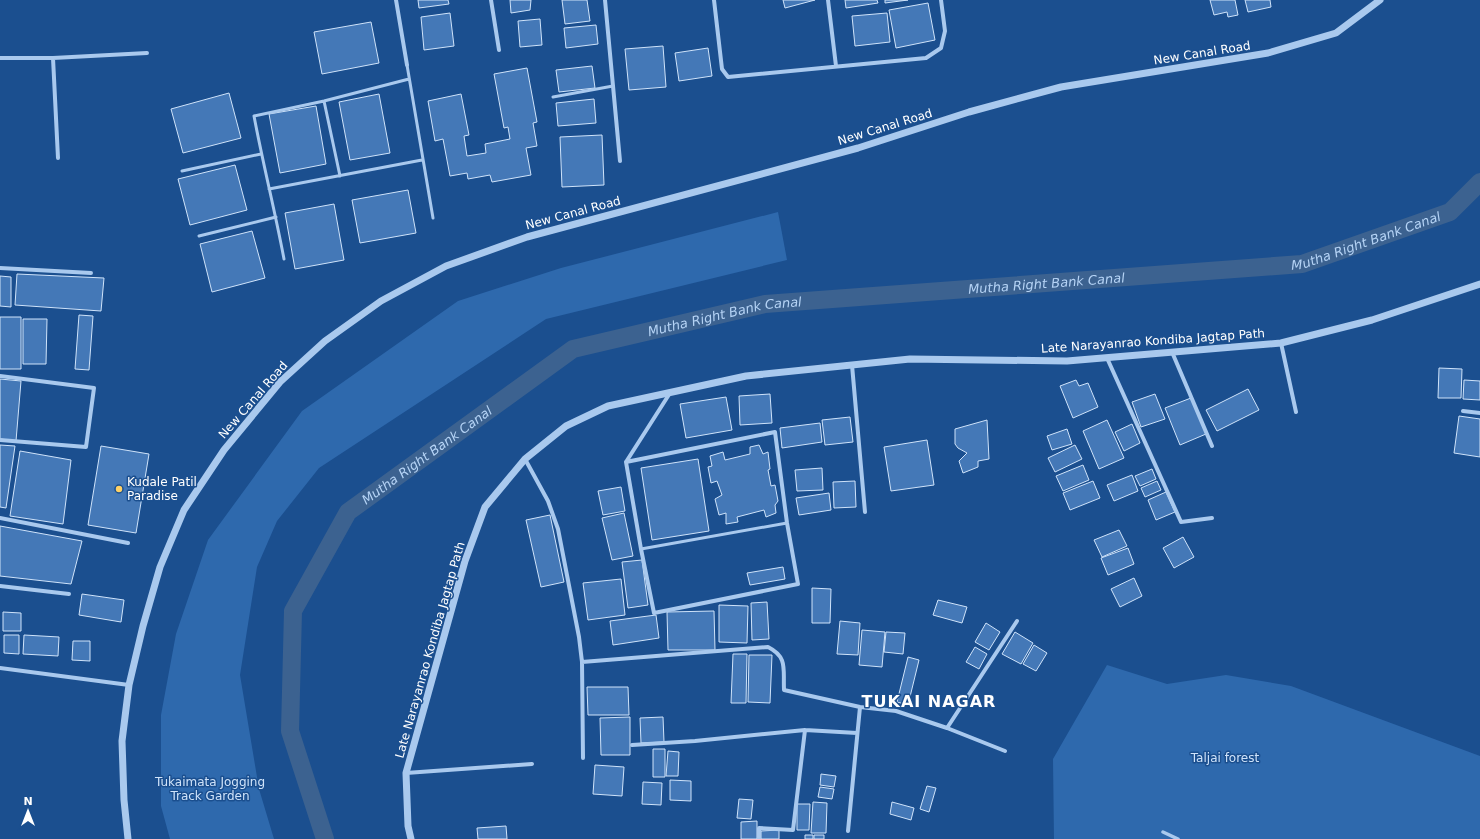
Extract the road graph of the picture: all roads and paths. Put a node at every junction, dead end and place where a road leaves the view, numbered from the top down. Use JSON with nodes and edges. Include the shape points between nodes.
{"nodes":[{"id":1,"x":396,"y":0,"type":"edge"},
{"id":2,"x":491,"y":0,"type":"edge"},
{"id":3,"x":605,"y":0,"type":"edge"},
{"id":4,"x":714,"y":0,"type":"edge"},
{"id":5,"x":828,"y":0,"type":"edge"},
{"id":6,"x":941,"y":0,"type":"edge"},
{"id":7,"x":1380,"y":0,"type":"edge"},
{"id":8,"x":500,"y":50,"type":"dead end"},
{"id":9,"x":147,"y":54,"type":"dead end"},
{"id":10,"x":0,"y":58,"type":"edge"},
{"id":11,"x":53,"y":58,"type":"junction"},
{"id":12,"x":407,"y":65,"type":"joint"},
{"id":13,"x":836,"y":66,"type":"junction"},
{"id":14,"x":409,"y":79,"type":"junction"},
{"id":15,"x":613,"y":86,"type":"junction"},
{"id":16,"x":553,"y":97,"type":"dead end"},
{"id":17,"x":324,"y":100,"type":"junction"},
{"id":18,"x":261,"y":154,"type":"junction"},
{"id":19,"x":58,"y":158,"type":"dead end"},
{"id":20,"x":422,"y":160,"type":"junction"},
{"id":21,"x":620,"y":161,"type":"dead end"},
{"id":22,"x":182,"y":171,"type":"dead end"},
{"id":23,"x":340,"y":176,"type":"junction"},
{"id":24,"x":269,"y":189,"type":"junction"},
{"id":25,"x":276,"y":217,"type":"junction"},
{"id":26,"x":433,"y":218,"type":"dead end"},
{"id":27,"x":199,"y":236,"type":"dead end"},
{"id":28,"x":284,"y":259,"type":"dead end"},
{"id":29,"x":0,"y":268,"type":"edge"},
{"id":30,"x":91,"y":273,"type":"dead end"},
{"id":31,"x":1480,"y":284,"type":"edge"},
{"id":32,"x":1281,"y":343,"type":"junction"},
{"id":33,"x":1172,"y":352,"type":"junction"},
{"id":34,"x":1107,"y":358,"type":"junction"},
{"id":35,"x":852,"y":365,"type":"junction"},
{"id":36,"x":0,"y":376,"type":"edge"},
{"id":37,"x":671,"y":393,"type":"junction"},
{"id":38,"x":1463,"y":411,"type":"dead end"},
{"id":39,"x":1296,"y":412,"type":"dead end"},
{"id":40,"x":1480,"y":413,"type":"edge"},
{"id":41,"x":0,"y":440,"type":"edge"},
{"id":42,"x":1212,"y":446,"type":"dead end"},
{"id":43,"x":525,"y":459,"type":"junction"},
{"id":44,"x":626,"y":462,"type":"junction"},
{"id":45,"x":864,"y":512,"type":"dead end"},
{"id":46,"x":0,"y":518,"type":"edge"},
{"id":47,"x":1212,"y":518,"type":"dead end"},
{"id":48,"x":787,"y":523,"type":"junction"},
{"id":49,"x":128,"y":543,"type":"dead end"},
{"id":50,"x":641,"y":549,"type":"junction"},
{"id":51,"x":0,"y":586,"type":"edge"},
{"id":52,"x":69,"y":594,"type":"dead end"},
{"id":53,"x":1017,"y":621,"type":"dead end"},
{"id":54,"x":582,"y":662,"type":"junction"},
{"id":55,"x":0,"y":668,"type":"edge"},
{"id":56,"x":129,"y":685,"type":"junction"},
{"id":57,"x":860,"y":707,"type":"junction"},
{"id":58,"x":947,"y":728,"type":"junction"},
{"id":59,"x":805,"y":730,"type":"junction"},
{"id":60,"x":857,"y":733,"type":"junction"},
{"id":61,"x":632,"y":745,"type":"dead end"},
{"id":62,"x":1005,"y":751,"type":"dead end"},
{"id":63,"x":583,"y":758,"type":"dead end"},
{"id":64,"x":532,"y":764,"type":"dead end"},
{"id":65,"x":406,"y":773,"type":"junction"},
{"id":66,"x":848,"y":832,"type":"dead end"},
{"id":67,"x":1163,"y":832,"type":"dead end"},
{"id":68,"x":128,"y":839,"type":"edge"},
{"id":69,"x":411,"y":839,"type":"edge"},
{"id":70,"x":759,"y":839,"type":"edge"},
{"id":71,"x":1178,"y":839,"type":"edge"}],
"edges":[{"from":1,"to":12,"type":"street"},
{"from":2,"to":8,"type":"street"},
{"from":3,"to":15,"type":"street"},
{"from":4,"to":13,"type":"street","via":[[722,69],[728,77]]},
{"from":5,"to":13,"type":"street"},
{"from":6,"to":13,"type":"street","via":[[944,32],[941,48],[926,58]]},
{"from":7,"to":56,"type":"street","name":"New Canal Road","via":[[1336,33],[1268,54],[1061,87],[969,112],[858,148],[527,237],[446,266],[381,301],[325,341],[280,382],[224,450],[184,510],[160,568]]},
{"from":9,"to":11,"type":"street"},
{"from":10,"to":11,"type":"street"},
{"from":11,"to":19,"type":"street"},
{"from":12,"to":14,"type":"lane"},
{"from":14,"to":17,"type":"lane"},
{"from":14,"to":20,"type":"lane"},
{"from":15,"to":16,"type":"lane"},
{"from":15,"to":21,"type":"street"},
{"from":17,"to":18,"type":"lane","via":[[254,116]]},
{"from":17,"to":23,"type":"lane"},
{"from":18,"to":22,"type":"lane"},
{"from":18,"to":24,"type":"lane"},
{"from":20,"to":23,"type":"lane"},
{"from":20,"to":26,"type":"lane"},
{"from":23,"to":24,"type":"lane"},
{"from":24,"to":25,"type":"lane"},
{"from":25,"to":27,"type":"lane"},
{"from":25,"to":28,"type":"lane"},
{"from":29,"to":30,"type":"street"},
{"from":31,"to":32,"type":"street","name":"Late Narayanrao Kondiba Jagtap Path","via":[[1372,320]]},
{"from":32,"to":33,"type":"street","name":"Late Narayanrao Kondiba Jagtap Path"},
{"from":32,"to":39,"type":"street"},
{"from":33,"to":34,"type":"street","name":"Late Narayanrao Kondiba Jagtap Path"},
{"from":33,"to":42,"type":"street"},
{"from":34,"to":35,"type":"street","name":"Late Narayanrao Kondiba Jagtap Path","via":[[1067,361],[910,359]]},
{"from":34,"to":47,"type":"street","via":[[1181,522]]},
{"from":35,"to":37,"type":"street","name":"Late Narayanrao Kondiba Jagtap Path","via":[[746,376]]},
{"from":35,"to":45,"type":"street"},
{"from":36,"to":41,"type":"street","via":[[94,388],[86,448]]},
{"from":37,"to":43,"type":"street","name":"Late Narayanrao Kondiba Jagtap Path","via":[[608,406],[566,426]]},
{"from":37,"to":44,"type":"street"},
{"from":38,"to":40,"type":"street"},
{"from":43,"to":54,"type":"street","via":[[548,501],[558,529]]},
{"from":43,"to":65,"type":"street","name":"Late Narayanrao Kondiba Jagtap Path","via":[[485,507],[465,560]]},
{"from":44,"to":48,"type":"street","via":[[775,432]]},
{"from":44,"to":50,"type":"street"},
{"from":46,"to":49,"type":"street"},
{"from":48,"to":50,"type":"lane"},
{"from":48,"to":50,"type":"street","via":[[798,584],[654,613]]},
{"from":51,"to":52,"type":"street"},
{"from":53,"to":58,"type":"street"},
{"from":54,"to":57,"type":"street","via":[[768,647],[776,651],[783,660],[784,690]]},
{"from":54,"to":63,"type":"street"},
{"from":55,"to":56,"type":"street"},
{"from":56,"to":68,"type":"street","name":"New Canal Road","via":[[122,741]]},
{"from":57,"to":58,"type":"street","via":[[896,711]]},
{"from":57,"to":60,"type":"street"},
{"from":58,"to":62,"type":"street"},
{"from":59,"to":60,"type":"street"},
{"from":59,"to":61,"type":"street"},
{"from":59,"to":70,"type":"street","via":[[792,830],[759,828]]},
{"from":60,"to":66,"type":"street"},
{"from":64,"to":65,"type":"street"},
{"from":65,"to":69,"type":"street","name":"Late Narayanrao Kondiba Jagtap Path","via":[[408,826]]},
{"from":67,"to":71,"type":"street"}]}
